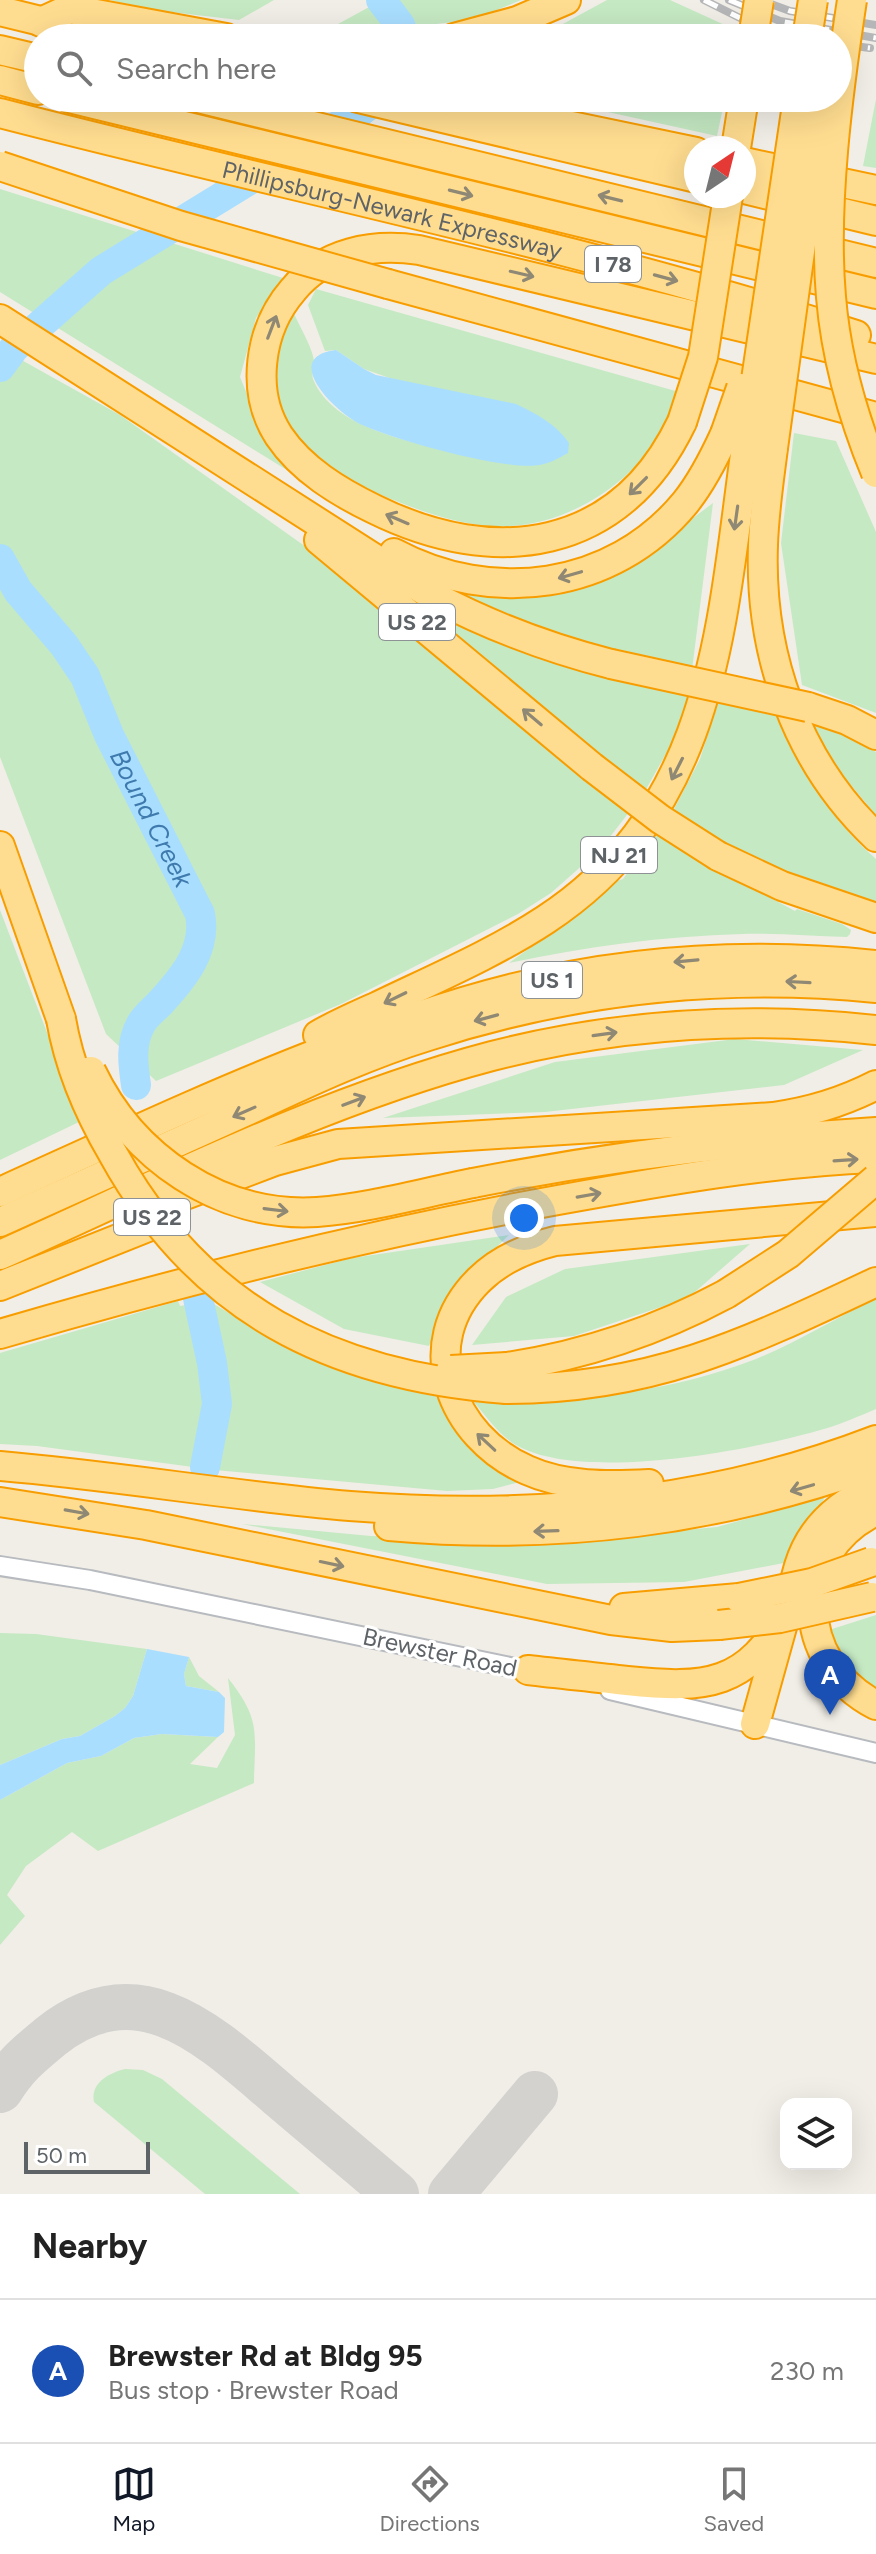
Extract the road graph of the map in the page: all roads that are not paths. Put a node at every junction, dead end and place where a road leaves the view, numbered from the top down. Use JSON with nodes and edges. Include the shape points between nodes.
{"nodes":[{"id":1,"x":566,"y":0,"type":"edge"},
{"id":2,"x":759,"y":0,"type":"edge"},
{"id":3,"x":813,"y":0,"type":"edge"},
{"id":4,"x":852,"y":0,"type":"edge"},
{"id":5,"x":0,"y":11,"type":"edge"},
{"id":6,"x":41,"y":22,"type":"junction"},
{"id":7,"x":50,"y":24,"type":"edge"},
{"id":8,"x":150,"y":24,"type":"edge"},
{"id":9,"x":506,"y":24,"type":"edge"},
{"id":10,"x":755,"y":24,"type":"edge"},
{"id":11,"x":809,"y":24,"type":"edge"},
{"id":12,"x":848,"y":24,"type":"edge"},
{"id":13,"x":0,"y":50,"type":"edge"},
{"id":14,"x":24,"y":56,"type":"edge"},
{"id":15,"x":0,"y":80,"type":"edge"},
{"id":16,"x":24,"y":86,"type":"edge"},
{"id":17,"x":127,"y":112,"type":"edge"},
{"id":18,"x":256,"y":112,"type":"edge"},
{"id":19,"x":414,"y":112,"type":"edge"},
{"id":20,"x":504,"y":112,"type":"edge"},
{"id":21,"x":742,"y":112,"type":"edge"},
{"id":22,"x":796,"y":112,"type":"edge"},
{"id":23,"x":823,"y":112,"type":"edge"},
{"id":24,"x":837,"y":112,"type":"edge"},
{"id":25,"x":0,"y":113,"type":"edge"},
{"id":26,"x":738,"y":136,"type":"edge"},
{"id":27,"x":684,"y":149,"type":"edge"},
{"id":28,"x":756,"y":165,"type":"edge"},
{"id":29,"x":0,"y":166,"type":"edge"},
{"id":30,"x":684,"y":175,"type":"edge"},
{"id":31,"x":876,"y":190,"type":"edge"},
{"id":32,"x":756,"y":192,"type":"edge"},
{"id":33,"x":726,"y":208,"type":"edge"},
{"id":34,"x":876,"y":221,"type":"edge"},
{"id":35,"x":876,"y":263,"type":"edge"},
{"id":36,"x":876,"y":294,"type":"edge"},
{"id":37,"x":0,"y":319,"type":"edge"},
{"id":38,"x":709,"y":319,"type":"edge"},
{"id":39,"x":709,"y":319,"type":"edge"},
{"id":40,"x":709,"y":319,"type":"edge"},
{"id":41,"x":709,"y":319,"type":"edge"},
{"id":42,"x":876,"y":342,"type":"edge"},
{"id":43,"x":876,"y":359,"type":"edge"},
{"id":44,"x":876,"y":417,"type":"edge"},
{"id":45,"x":748,"y":441,"type":"junction"},
{"id":46,"x":876,"y":473,"type":"edge"},
{"id":47,"x":246,"y":474,"type":"junction"},
{"id":48,"x":331,"y":530,"type":"junction"},
{"id":49,"x":876,"y":735,"type":"edge"},
{"id":50,"x":876,"y":837,"type":"edge"},
{"id":51,"x":0,"y":846,"type":"edge"},
{"id":52,"x":876,"y":918,"type":"edge"},
{"id":53,"x":876,"y":965,"type":"edge"},
{"id":54,"x":876,"y":988,"type":"edge"},
{"id":55,"x":61,"y":1019,"type":"junction"},
{"id":56,"x":876,"y":1030,"type":"edge"},
{"id":57,"x":876,"y":1066,"type":"edge"},
{"id":58,"x":243,"y":1082,"type":"junction"},
{"id":59,"x":876,"y":1085,"type":"edge"},
{"id":60,"x":698,"y":1124,"type":"junction"},
{"id":61,"x":876,"y":1132,"type":"edge"},
{"id":62,"x":510,"y":1135,"type":"junction"},
{"id":63,"x":876,"y":1158,"type":"edge"},
{"id":64,"x":876,"y":1179,"type":"edge"},
{"id":65,"x":0,"y":1192,"type":"edge"},
{"id":66,"x":876,"y":1196,"type":"edge"},
{"id":67,"x":876,"y":1212,"type":"edge"},
{"id":68,"x":0,"y":1222,"type":"edge"},
{"id":69,"x":402,"y":1231,"type":"junction"},
{"id":70,"x":0,"y":1255,"type":"edge"},
{"id":71,"x":0,"y":1265,"type":"edge"},
{"id":72,"x":876,"y":1282,"type":"edge"},
{"id":73,"x":0,"y":1286,"type":"edge"},
{"id":74,"x":0,"y":1334,"type":"edge"},
{"id":75,"x":506,"y":1378,"type":"junction"},
{"id":76,"x":876,"y":1440,"type":"edge"},
{"id":77,"x":876,"y":1464,"type":"edge"},
{"id":78,"x":0,"y":1466,"type":"edge"},
{"id":79,"x":86,"y":1475,"type":"junction"},
{"id":80,"x":749,"y":1480,"type":"junction"},
{"id":81,"x":876,"y":1488,"type":"edge"},
{"id":82,"x":0,"y":1502,"type":"edge"},
{"id":83,"x":876,"y":1511,"type":"edge"},
{"id":84,"x":874,"y":1561,"type":"edge"},
{"id":85,"x":0,"y":1566,"type":"edge"},
{"id":86,"x":874,"y":1596,"type":"edge"},
{"id":87,"x":504,"y":1600,"type":"junction"},
{"id":88,"x":788,"y":1610,"type":"junction"},
{"id":89,"x":528,"y":1670,"type":"junction"},
{"id":90,"x":876,"y":1705,"type":"edge"},
{"id":91,"x":755,"y":1724,"type":"junction"},
{"id":92,"x":876,"y":1753,"type":"edge"}],
"edges":[{"from":1,"to":9,"type":"highway"},
{"from":2,"to":10,"type":"highway","bridge":true},
{"from":3,"to":11,"type":"highway","bridge":true},
{"from":4,"to":12,"type":"highway","bridge":true},
{"from":5,"to":6,"type":"highway"},
{"from":6,"to":7,"type":"highway"},
{"from":6,"to":8,"type":"highway","via":[[69,9]]},
{"from":13,"to":14,"type":"highway"},
{"from":15,"to":16,"type":"highway"},
{"from":17,"to":36,"type":"highway","name":"Phillipsburg-Newark Expressway","number":"I 78","one_way":true},
{"from":35,"to":18,"type":"highway","one_way":true},
{"from":19,"to":30,"type":"highway"},
{"from":20,"to":27,"type":"highway"},
{"from":21,"to":26,"type":"highway"},
{"from":22,"to":45,"type":"highway","bridge":true,"via":[[762,327],[750,348],[738,400]]},
{"from":23,"to":45,"type":"highway","bridge":true},
{"from":24,"to":46,"type":"highway","bridge":true,"via":[[830,206],[831,297],[847,386]]},
{"from":25,"to":42,"type":"highway","name":"Phillipsburg-Newark Expressway","number":"I 78","one_way":true,"via":[[676,280]]},
{"from":28,"to":31,"type":"highway"},
{"from":29,"to":44,"type":"highway","bridge":true,"via":[[195,230]]},
{"from":32,"to":34,"type":"highway"},
{"from":33,"to":38,"type":"highway","one_way":true,"bridge":true},
{"from":37,"to":47,"type":"highway","number":"US 22"},
{"from":39,"to":40,"type":"highway","one_way":true,"bridge":true,"via":[[682,422],[650,475],[589,522],[539,540],[468,541],[380,512],[304,465],[280,437],[262,386],[263,357],[288,295],[308,275],[347,254],[389,246]]},
{"from":41,"to":43,"type":"highway","one_way":true,"bridge":true},
{"from":45,"to":48,"type":"highway","one_way":true,"via":[[661,528],[621,555],[559,579],[503,584],[463,580],[426,569],[353,531]]},
{"from":45,"to":50,"type":"highway","via":[[765,513],[762,566],[776,670],[810,753],[841,799]]},
{"from":45,"to":58,"type":"highway","number":"NJ 21","one_way":true,"via":[[705,699],[688,749],[640,829],[594,881],[545,920],[324,1032]]},
{"from":47,"to":48,"type":"highway"},
{"from":52,"to":47,"type":"highway","number":"US 22","one_way":true,"bridge":true,"via":[[782,886],[718,856],[660,819],[338,556]]},
{"from":48,"to":49,"type":"highway","bridge":true,"via":[[469,614],[557,650],[821,710]]},
{"from":51,"to":55,"type":"highway","number":"US 22"},
{"from":53,"to":58,"type":"highway","number":"US 1","one_way":true,"via":[[727,959],[572,976],[419,1015]]},
{"from":54,"to":68,"type":"highway","one_way":true,"via":[[788,981],[698,983],[606,993],[485,1018],[343,1068]]},
{"from":55,"to":61,"type":"highway","one_way":true,"bridge":true,"via":[[79,1042],[110,1106],[136,1137],[178,1174],[228,1200],[268,1210],[320,1212],[693,1149]]},
{"from":55,"to":75,"type":"highway","number":"US 22","bridge":true,"via":[[66,1049],[119,1166],[160,1228],[237,1300],[325,1349],[372,1361]]},
{"from":70,"to":56,"type":"highway","one_way":true,"via":[[350,1103],[495,1056],[585,1037],[692,1026],[794,1024]]},
{"from":57,"to":60,"type":"highway","via":[[792,1102]]},
{"from":58,"to":65,"type":"highway","number":"US 1"},
{"from":59,"to":60,"type":"highway","via":[[804,1112]]},
{"from":60,"to":62,"type":"highway"},
{"from":62,"to":71,"type":"highway","via":[[350,1142],[309,1151]]},
{"from":62,"to":73,"type":"highway","via":[[403,1147],[290,1171]]},
{"from":69,"to":63,"type":"highway","one_way":true,"via":[[646,1185]]},
{"from":64,"to":75,"type":"highway","bridge":true,"via":[[788,1254],[726,1294],[622,1341]]},
{"from":66,"to":69,"type":"highway"},
{"from":80,"to":67,"type":"highway","one_way":true,"via":[[598,1485],[554,1479],[517,1466],[477,1435],[452,1395],[445,1354],[458,1309],[496,1266],[555,1241]]},
{"from":69,"to":74,"type":"highway","via":[[223,1272]]},
{"from":72,"to":75,"type":"highway","via":[[742,1344],[669,1369],[580,1386]]},
{"from":76,"to":80,"type":"highway"},
{"from":77,"to":79,"type":"highway","one_way":true,"via":[[704,1512],[616,1526],[520,1532],[358,1523],[124,1489]]},
{"from":78,"to":79,"type":"highway"},
{"from":79,"to":80,"type":"highway","via":[[321,1503],[475,1511],[629,1503]]},
{"from":81,"to":88,"type":"highway","via":[[847,1502],[813,1534]]},
{"from":82,"to":87,"type":"highway","one_way":true,"via":[[146,1525]]},
{"from":83,"to":90,"type":"highway","via":[[844,1532],[829,1551],[812,1613],[820,1649],[834,1672]]},
{"from":84,"to":87,"type":"highway","bridge":true,"via":[[812,1583],[739,1598],[627,1608]]},
{"from":85,"to":89,"type":"street","name":"Brewster Road"},
{"from":86,"to":87,"type":"highway","bridge":true,"via":[[780,1618],[672,1627]]},
{"from":88,"to":89,"type":"highway","via":[[750,1662],[703,1683],[669,1685]]},
{"from":88,"to":91,"type":"highway"},
{"from":89,"to":91,"type":"street","name":"Brewster Road"},
{"from":91,"to":92,"type":"street","name":"Brewster Road"}]}
